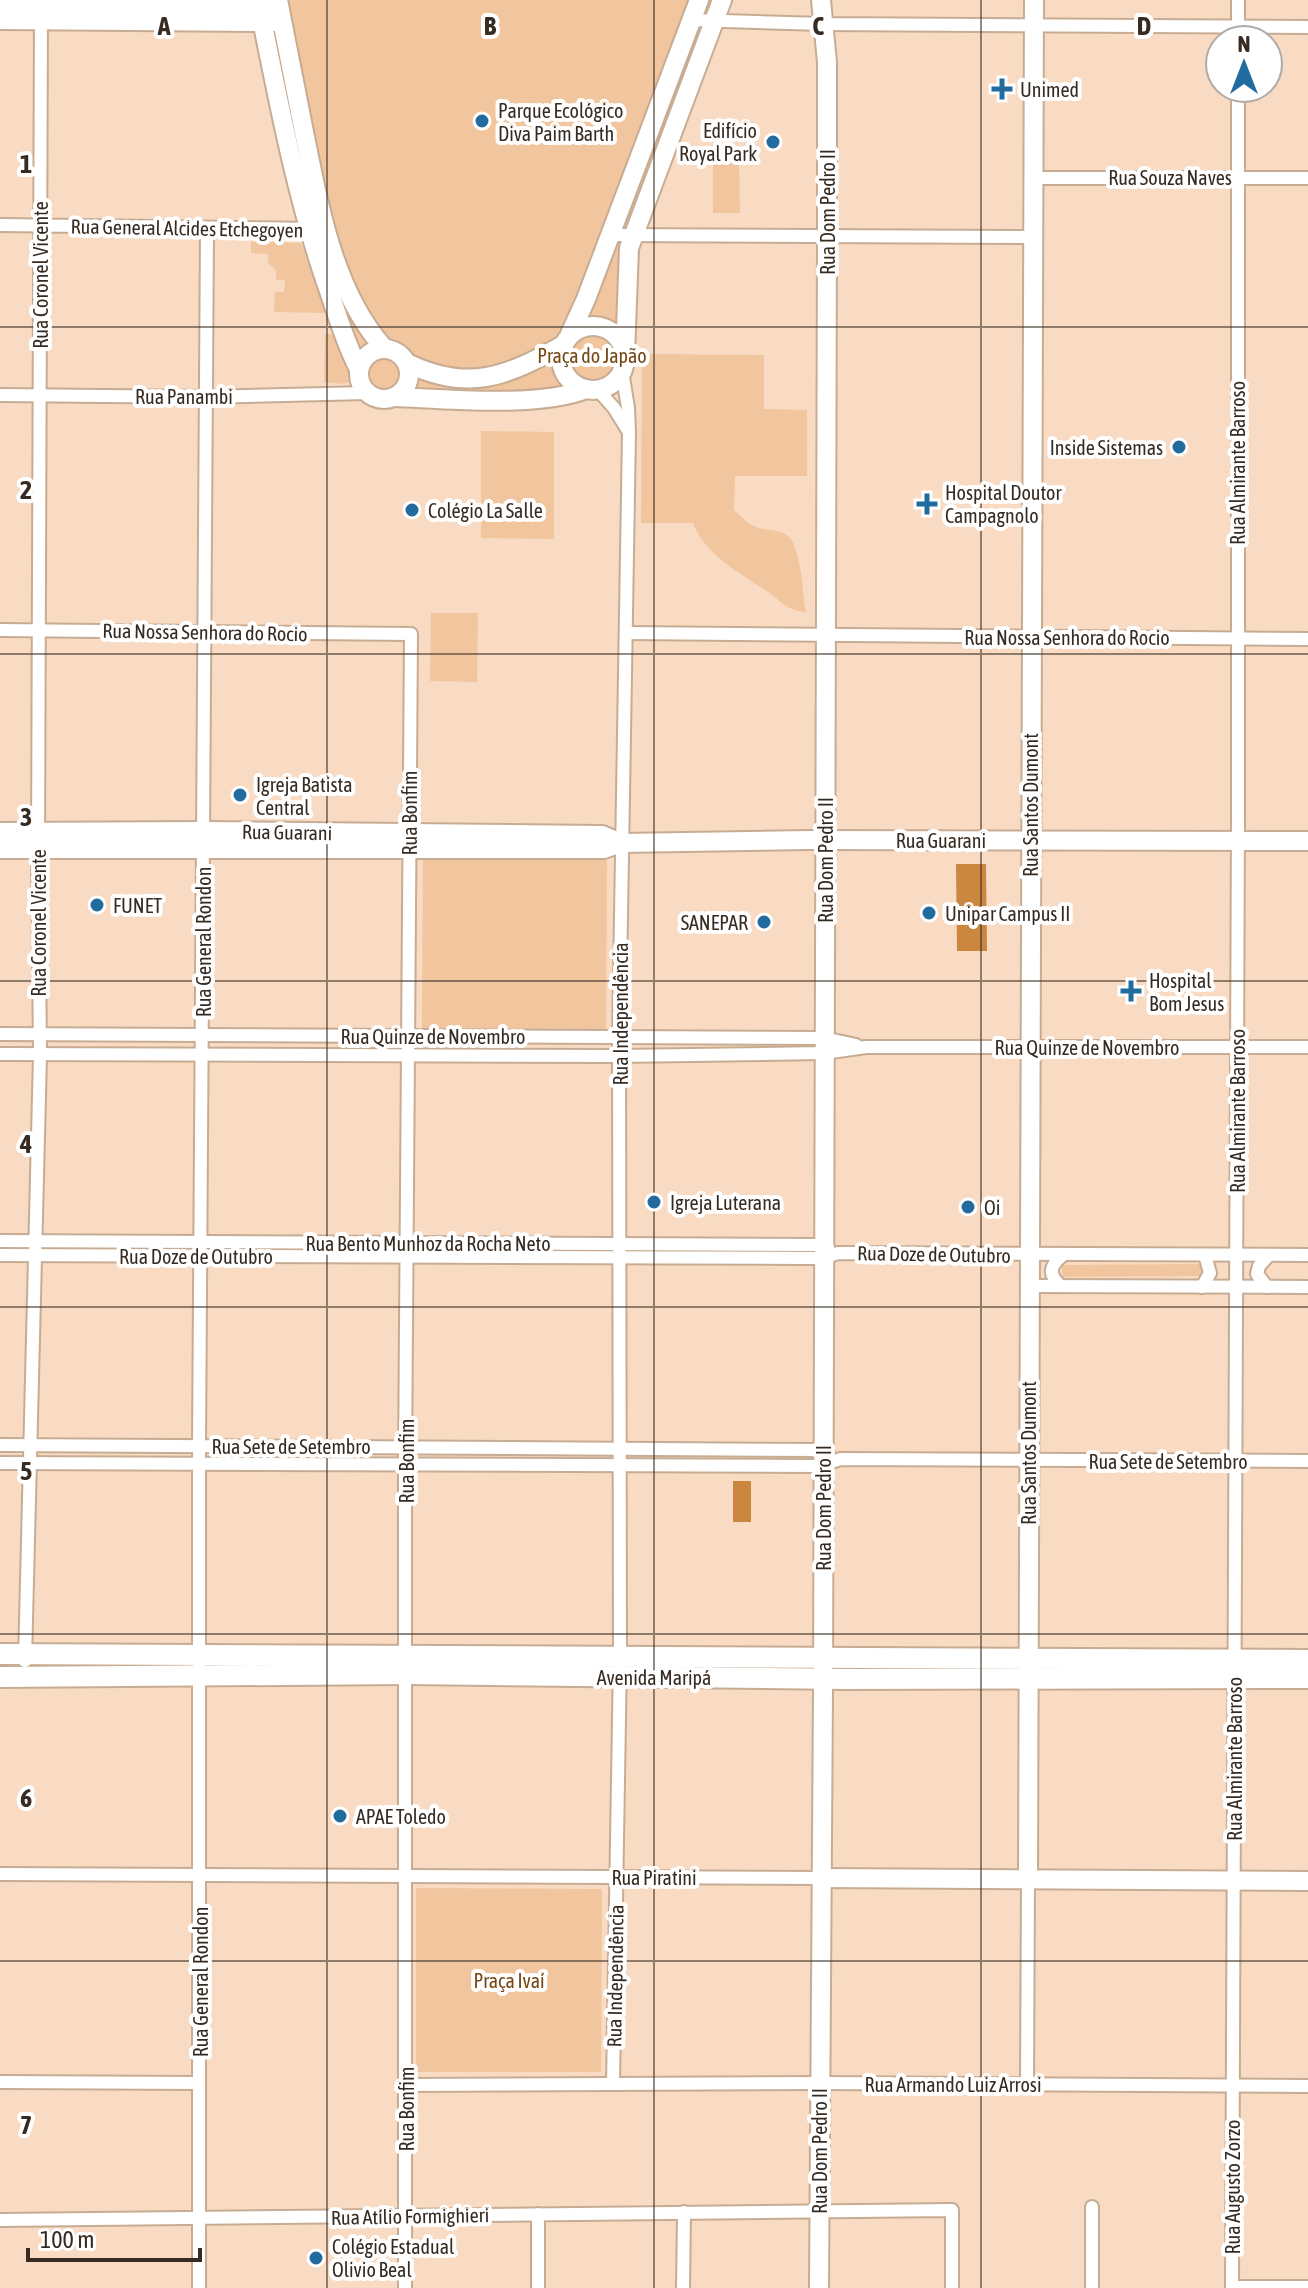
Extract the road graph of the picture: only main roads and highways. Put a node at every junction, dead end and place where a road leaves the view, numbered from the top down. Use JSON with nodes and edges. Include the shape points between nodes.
{"nodes":[{"id":1,"x":20,"y":1654,"type":"edge"},
{"id":2,"x":1308,"y":1660,"type":"edge"},
{"id":3,"x":201,"y":1666,"type":"junction"},
{"id":4,"x":1000,"y":1668,"type":"junction"},
{"id":5,"x":1260,"y":1669,"type":"junction"},
{"id":6,"x":830,"y":1672,"type":"junction"},
{"id":7,"x":19,"y":1677,"type":"edge"},
{"id":8,"x":1308,"y":1678,"type":"edge"}],
"edges":[{"from":1,"to":3,"type":"main road","name":"Avenida Maripá"},
{"from":1,"to":7,"type":"main road"},
{"from":2,"to":5,"type":"main road","name":"Avenida Maripá"},
{"from":3,"to":6,"type":"main road","name":"Avenida Maripá"},
{"from":3,"to":7,"type":"main road","name":"Avenida Maripá"},
{"from":4,"to":5,"type":"main road","name":"Avenida Maripá"},
{"from":4,"to":6,"type":"main road","name":"Avenida Maripá"},
{"from":4,"to":6,"type":"main road","name":"Avenida Maripá","via":[[850,1658]]},
{"from":5,"to":8,"type":"main road","name":"Avenida Maripá"}]}
